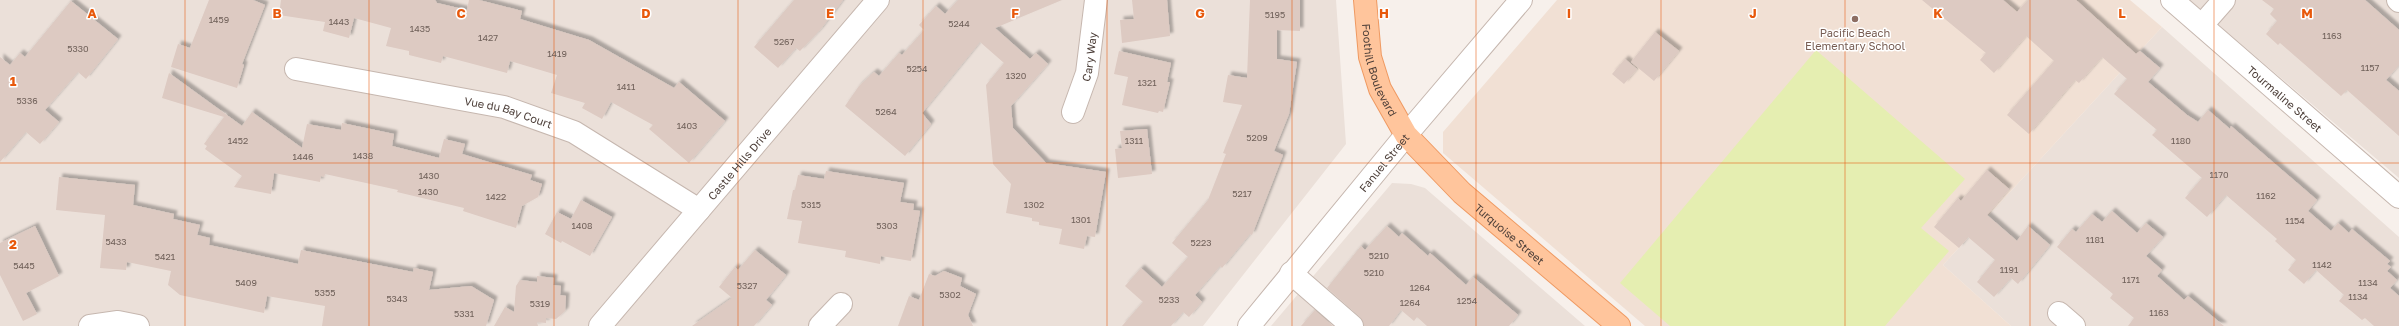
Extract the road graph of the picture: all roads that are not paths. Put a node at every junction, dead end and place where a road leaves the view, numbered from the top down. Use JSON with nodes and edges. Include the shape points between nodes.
{"nodes":[{"id":1,"x":878,"y":0,"type":"edge"},
{"id":2,"x":1096,"y":0,"type":"edge"},
{"id":3,"x":1366,"y":0,"type":"edge"},
{"id":4,"x":1521,"y":0,"type":"edge"},
{"id":5,"x":2172,"y":0,"type":"edge"},
{"id":6,"x":2224,"y":0,"type":"edge"},
{"id":7,"x":2202,"y":25,"type":"junction"},
{"id":8,"x":296,"y":69,"type":"dead end"},
{"id":9,"x":1074,"y":112,"type":"dead end"},
{"id":10,"x":1406,"y":135,"type":"junction"},
{"id":11,"x":2399,"y":197,"type":"edge"},
{"id":12,"x":699,"y":210,"type":"junction"},
{"id":13,"x":1291,"y":273,"type":"junction"},
{"id":14,"x":841,"y":304,"type":"dead end"},
{"id":15,"x":90,"y":326,"type":"edge"},
{"id":16,"x":138,"y":326,"type":"edge"},
{"id":17,"x":600,"y":326,"type":"edge"},
{"id":18,"x":820,"y":326,"type":"edge"},
{"id":19,"x":1249,"y":326,"type":"edge"},
{"id":20,"x":1352,"y":326,"type":"edge"},
{"id":21,"x":1619,"y":326,"type":"edge"}],
"edges":[{"from":1,"to":12,"type":"street","name":"Castle Hills Drive"},
{"from":2,"to":9,"type":"street","name":"Cary Way","via":[[1087,73]]},
{"from":3,"to":10,"type":"main road","name":"Foothill Boulevard","via":[[1370,57],[1380,89]]},
{"from":4,"to":10,"type":"street","name":"Fanuel Street"},
{"from":5,"to":7,"type":"street","name":"Tourmaline Street"},
{"from":6,"to":7,"type":"street"},
{"from":7,"to":11,"type":"street","name":"Tourmaline Street"},
{"from":8,"to":12,"type":"street","name":"Vue du Bay Court","via":[[511,110],[574,132]]},
{"from":10,"to":13,"type":"street","name":"Fanuel Street"},
{"from":10,"to":21,"type":"main road","name":"Turquoise Street","via":[[1462,193]]},
{"from":12,"to":17,"type":"street","name":"Castle Hills Drive"},
{"from":13,"to":19,"type":"street","name":"Fanuel Street"},
{"from":13,"to":20,"type":"street"},
{"from":14,"to":18,"type":"street"},
{"from":15,"to":16,"type":"street","via":[[118,322]]}]}
